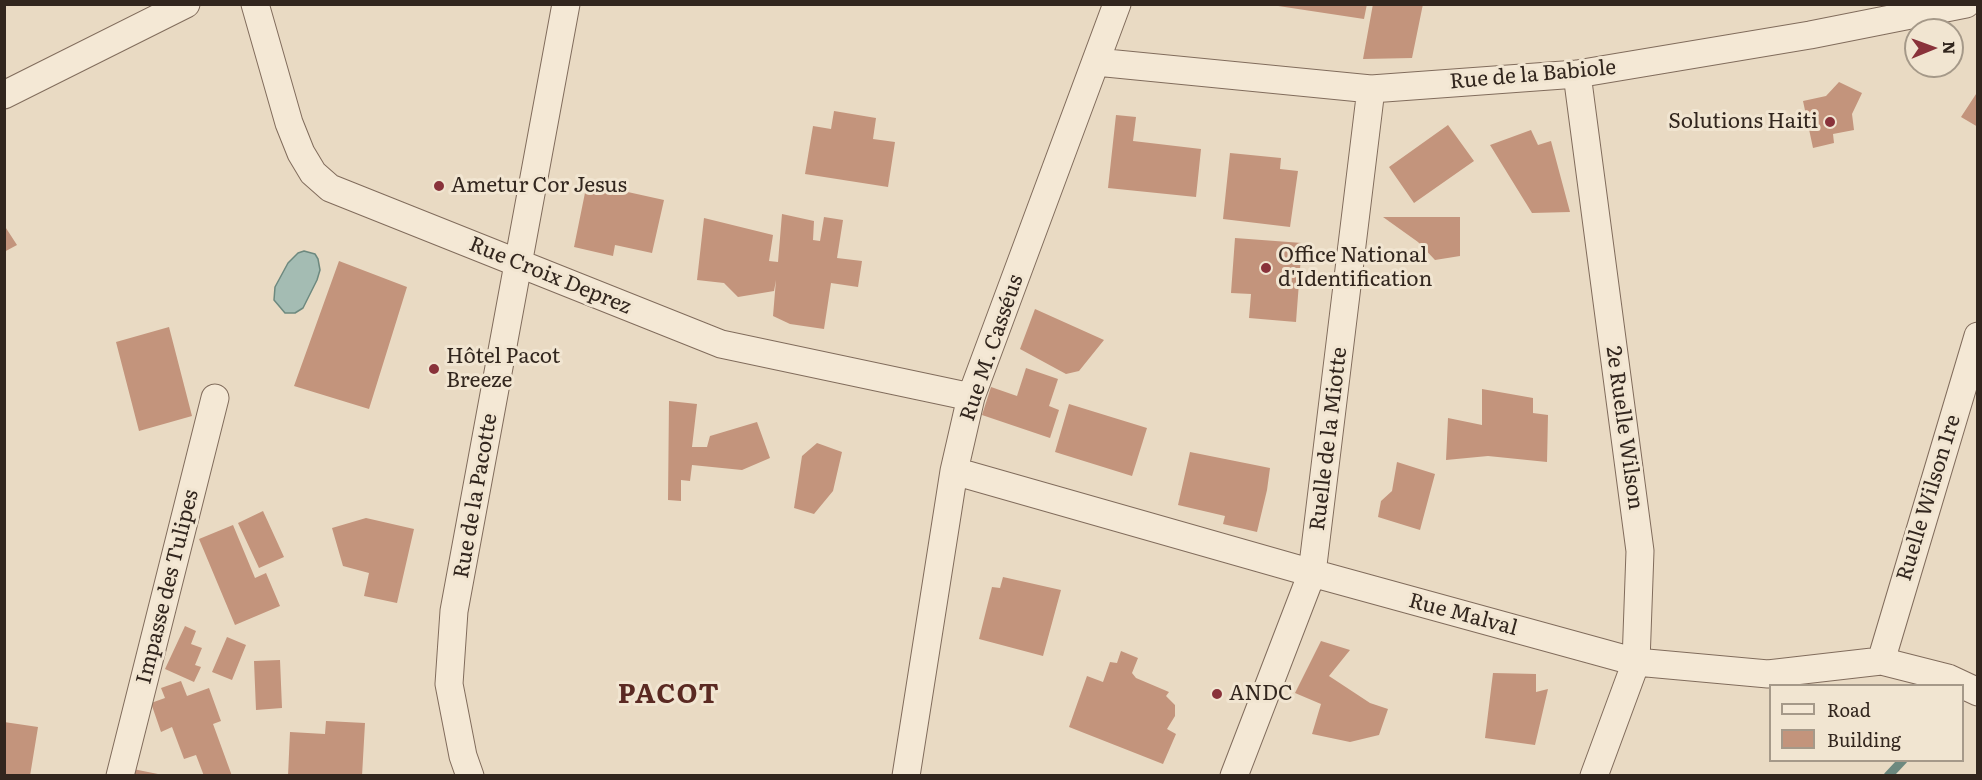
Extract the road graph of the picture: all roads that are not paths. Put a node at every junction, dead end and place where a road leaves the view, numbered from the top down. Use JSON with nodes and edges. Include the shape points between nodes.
{"nodes":[{"id":1,"x":186,"y":4,"type":"edge"},
{"id":2,"x":255,"y":4,"type":"edge"},
{"id":3,"x":566,"y":4,"type":"edge"},
{"id":4,"x":1117,"y":4,"type":"edge"},
{"id":5,"x":1966,"y":4,"type":"edge"},
{"id":6,"x":1096,"y":62,"type":"junction"},
{"id":7,"x":1577,"y":74,"type":"junction"},
{"id":8,"x":1371,"y":89,"type":"junction"},
{"id":9,"x":4,"y":95,"type":"edge"},
{"id":10,"x":518,"y":262,"type":"junction"},
{"id":11,"x":1977,"y":336,"type":"edge"},
{"id":12,"x":971,"y":397,"type":"junction"},
{"id":13,"x":215,"y":398,"type":"dead end"},
{"id":14,"x":954,"y":471,"type":"junction"},
{"id":15,"x":1312,"y":573,"type":"junction"},
{"id":16,"x":1881,"y":661,"type":"junction"},
{"id":17,"x":1636,"y":662,"type":"junction"},
{"id":18,"x":1960,"y":684,"type":"edge"},
{"id":19,"x":120,"y":776,"type":"edge"},
{"id":20,"x":470,"y":776,"type":"edge"},
{"id":21,"x":906,"y":776,"type":"edge"},
{"id":22,"x":1234,"y":776,"type":"edge"},
{"id":23,"x":1594,"y":776,"type":"edge"}],
"edges":[{"from":1,"to":9,"type":"street"},
{"from":2,"to":10,"type":"street","name":"Rue Croix Deprez","via":[[289,123],[313,173],[330,188],[361,202]]},
{"from":3,"to":10,"type":"street","name":"Rue de la Pacotte"},
{"from":4,"to":6,"type":"street","name":"Rue M. Casséus"},
{"from":5,"to":7,"type":"street","name":"Rue de la Babiole"},
{"from":6,"to":8,"type":"street","name":"Rue de la Babiole"},
{"from":6,"to":12,"type":"street","name":"Rue M. Casséus"},
{"from":7,"to":8,"type":"street","name":"Rue de la Babiole"},
{"from":7,"to":17,"type":"street","name":"2e Ruelle Wilson","via":[[1641,551]]},
{"from":8,"to":15,"type":"street","name":"Ruelle de la Miotte"},
{"from":10,"to":12,"type":"street","name":"Rue Croix Deprez","via":[[721,344]]},
{"from":10,"to":20,"type":"street","name":"Rue de la Pacotte","via":[[454,611],[450,684]]},
{"from":11,"to":16,"type":"street","name":"Ruelle Wilson 1re"},
{"from":12,"to":14,"type":"street","name":"Rue M. Casséus"},
{"from":13,"to":19,"type":"street","name":"Impasse des Tulipes"},
{"from":14,"to":15,"type":"street","name":"Rue Malval"},
{"from":14,"to":21,"type":"street","name":"Rue M. Casséus"},
{"from":15,"to":17,"type":"street","name":"Rue Malval"},
{"from":15,"to":22,"type":"street","name":"Ruelle de la Miotte"},
{"from":16,"to":17,"type":"street","name":"Rue Malval","via":[[1768,674]]},
{"from":16,"to":18,"type":"street","name":"Rue Malval"},
{"from":17,"to":23,"type":"street","name":"2e Ruelle Wilson"}]}
